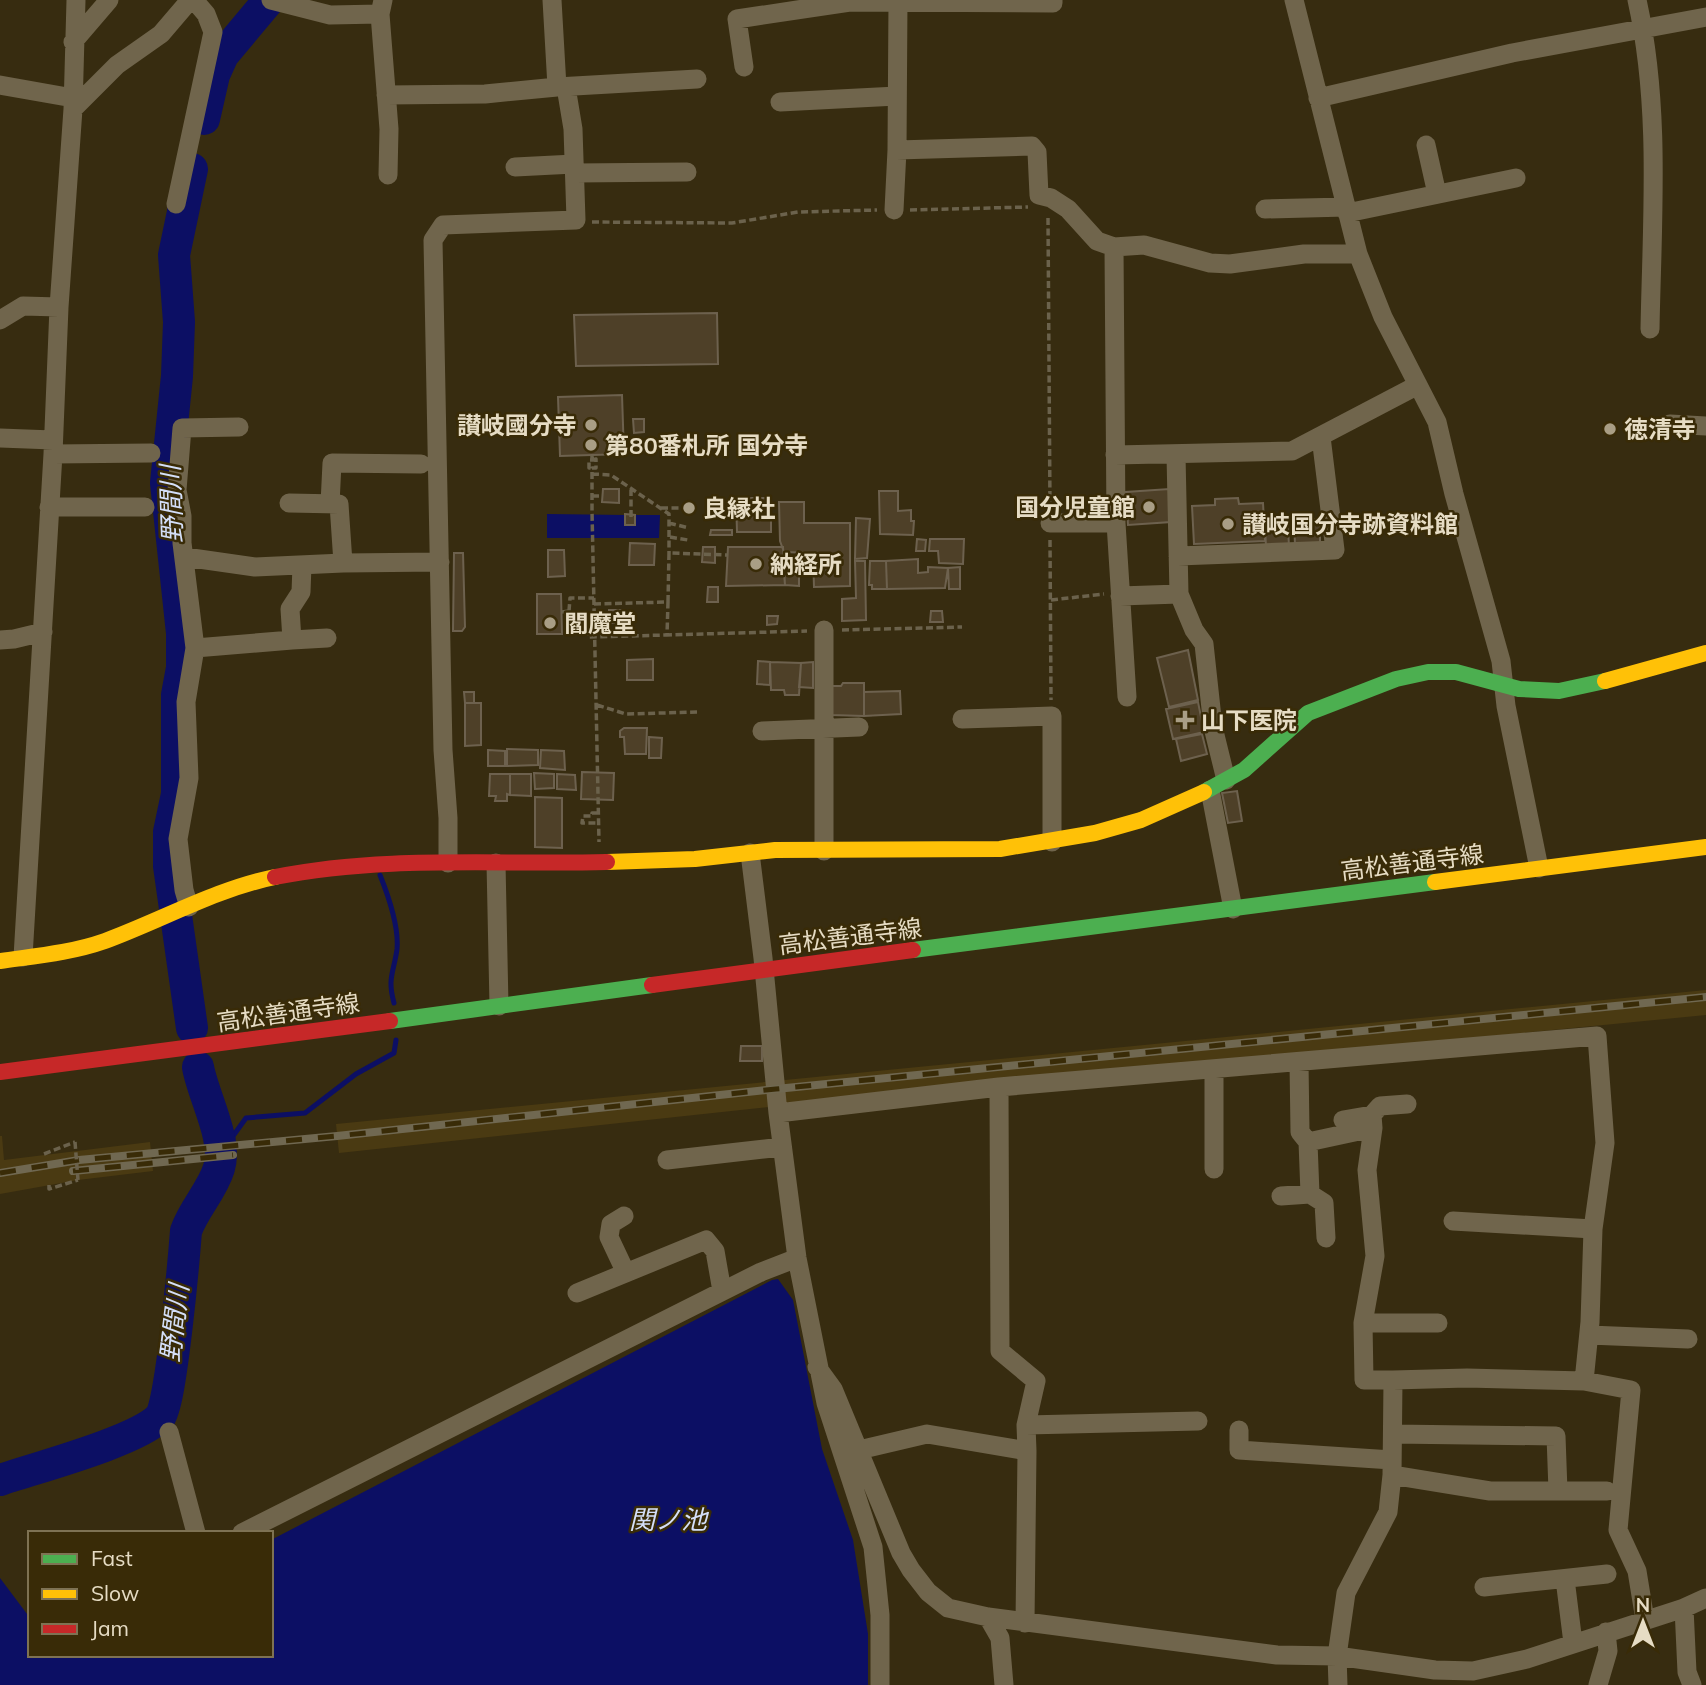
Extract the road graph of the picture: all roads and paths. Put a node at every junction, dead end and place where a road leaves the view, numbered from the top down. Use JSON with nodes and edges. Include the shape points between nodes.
{"nodes":[{"id":1,"x":76,"y":0,"type":"edge"},
{"id":2,"x":109,"y":0,"type":"edge"},
{"id":3,"x":192,"y":0,"type":"edge"},
{"id":4,"x":552,"y":0,"type":"edge"},
{"id":5,"x":898,"y":0,"type":"edge"},
{"id":6,"x":1053,"y":0,"type":"edge"},
{"id":7,"x":1294,"y":0,"type":"edge"},
{"id":8,"x":1637,"y":0,"type":"edge"},
{"id":9,"x":273,"y":1,"type":"edge"},
{"id":10,"x":382,"y":7,"type":"edge"},
{"id":11,"x":1706,"y":17,"type":"edge"},
{"id":12,"x":1643,"y":28,"type":"junction"},
{"id":13,"x":73,"y":42,"type":"junction"},
{"id":14,"x":744,"y":67,"type":"dead end"},
{"id":15,"x":697,"y":79,"type":"dead end"},
{"id":16,"x":0,"y":85,"type":"edge"},
{"id":17,"x":561,"y":87,"type":"junction"},
{"id":18,"x":386,"y":95,"type":"junction"},
{"id":19,"x":897,"y":96,"type":"junction"},
{"id":20,"x":1318,"y":98,"type":"junction"},
{"id":21,"x":780,"y":102,"type":"dead end"},
{"id":22,"x":73,"y":104,"type":"junction"},
{"id":23,"x":1426,"y":145,"type":"dead end"},
{"id":24,"x":897,"y":150,"type":"junction"},
{"id":25,"x":515,"y":167,"type":"dead end"},
{"id":26,"x":574,"y":169,"type":"junction"},
{"id":27,"x":687,"y":172,"type":"dead end"},
{"id":28,"x":388,"y":174,"type":"dead end"},
{"id":29,"x":1516,"y":178,"type":"dead end"},
{"id":30,"x":1437,"y":194,"type":"junction"},
{"id":31,"x":1045,"y":196,"type":"junction"},
{"id":32,"x":176,"y":204,"type":"dead end"},
{"id":33,"x":1265,"y":209,"type":"dead end"},
{"id":34,"x":894,"y":210,"type":"junction"},
{"id":35,"x":1346,"y":210,"type":"junction"},
{"id":36,"x":576,"y":220,"type":"junction"},
{"id":37,"x":1114,"y":247,"type":"junction"},
{"id":38,"x":1358,"y":254,"type":"junction"},
{"id":39,"x":59,"y":307,"type":"junction"},
{"id":40,"x":0,"y":320,"type":"edge"},
{"id":41,"x":1650,"y":329,"type":"dead end"},
{"id":42,"x":1418,"y":385,"type":"junction"},
{"id":43,"x":1670,"y":424,"type":"dead end"},
{"id":44,"x":1706,"y":426,"type":"edge"},
{"id":45,"x":239,"y":427,"type":"dead end"},
{"id":46,"x":1321,"y":437,"type":"junction"},
{"id":47,"x":0,"y":438,"type":"edge"},
{"id":48,"x":53,"y":447,"type":"junction"},
{"id":49,"x":151,"y":453,"type":"dead end"},
{"id":50,"x":1115,"y":455,"type":"junction"},
{"id":51,"x":1176,"y":455,"type":"junction"},
{"id":52,"x":592,"y":457,"type":"dead end"},
{"id":53,"x":421,"y":464,"type":"dead end"},
{"id":54,"x":592,"y":474,"type":"junction"},
{"id":55,"x":631,"y":490,"type":"junction"},
{"id":56,"x":592,"y":496,"type":"junction"},
{"id":57,"x":603,"y":496,"type":"dead end"},
{"id":58,"x":289,"y":503,"type":"dead end"},
{"id":59,"x":330,"y":504,"type":"junction"},
{"id":60,"x":145,"y":507,"type":"dead end"},
{"id":61,"x":49,"y":508,"type":"junction"},
{"id":62,"x":659,"y":508,"type":"junction"},
{"id":63,"x":686,"y":508,"type":"dead end"},
{"id":64,"x":631,"y":516,"type":"dead end"},
{"id":65,"x":669,"y":523,"type":"junction"},
{"id":66,"x":1050,"y":523,"type":"junction"},
{"id":67,"x":1116,"y":523,"type":"junction"},
{"id":68,"x":689,"y":528,"type":"dead end"},
{"id":69,"x":670,"y":537,"type":"junction"},
{"id":70,"x":688,"y":540,"type":"dead end"},
{"id":71,"x":669,"y":553,"type":"junction"},
{"id":72,"x":728,"y":555,"type":"dead end"},
{"id":73,"x":1178,"y":556,"type":"junction"},
{"id":74,"x":185,"y":557,"type":"junction"},
{"id":75,"x":440,"y":562,"type":"junction"},
{"id":76,"x":343,"y":563,"type":"junction"},
{"id":77,"x":302,"y":565,"type":"junction"},
{"id":78,"x":1179,"y":594,"type":"junction"},
{"id":79,"x":1120,"y":596,"type":"junction"},
{"id":80,"x":594,"y":598,"type":"junction"},
{"id":81,"x":1051,"y":600,"type":"junction"},
{"id":82,"x":668,"y":602,"type":"junction"},
{"id":83,"x":594,"y":604,"type":"junction"},
{"id":84,"x":562,"y":611,"type":"dead end"},
{"id":85,"x":569,"y":611,"type":"junction"},
{"id":86,"x":594,"y":621,"type":"junction"},
{"id":87,"x":962,"y":627,"type":"dead end"},
{"id":88,"x":824,"y":630,"type":"junction"},
{"id":89,"x":43,"y":632,"type":"junction"},
{"id":90,"x":667,"y":635,"type":"junction"},
{"id":91,"x":595,"y":637,"type":"junction"},
{"id":92,"x":327,"y":638,"type":"dead end"},
{"id":93,"x":0,"y":640,"type":"edge"},
{"id":94,"x":292,"y":640,"type":"junction"},
{"id":95,"x":195,"y":648,"type":"junction"},
{"id":96,"x":1706,"y":653,"type":"edge"},
{"id":97,"x":1504,"y":685,"type":"junction"},
{"id":98,"x":1127,"y":697,"type":"dead end"},
{"id":99,"x":597,"y":705,"type":"junction"},
{"id":100,"x":697,"y":712,"type":"dead end"},
{"id":101,"x":1052,"y":716,"type":"junction"},
{"id":102,"x":962,"y":719,"type":"dead end"},
{"id":103,"x":823,"y":727,"type":"junction"},
{"id":104,"x":859,"y":727,"type":"dead end"},
{"id":105,"x":762,"y":731,"type":"dead end"},
{"id":106,"x":1218,"y":785,"type":"junction"},
{"id":107,"x":598,"y":813,"type":"junction"},
{"id":108,"x":1052,"y":842,"type":"junction"},
{"id":109,"x":1706,"y":847,"type":"edge"},
{"id":110,"x":824,"y":851,"type":"junction"},
{"id":111,"x":750,"y":853,"type":"junction"},
{"id":112,"x":448,"y":863,"type":"junction"},
{"id":113,"x":496,"y":863,"type":"junction"},
{"id":114,"x":1539,"y":868,"type":"junction"},
{"id":115,"x":1233,"y":909,"type":"junction"},
{"id":116,"x":180,"y":911,"type":"junction"},
{"id":117,"x":23,"y":957,"type":"junction"},
{"id":118,"x":0,"y":961,"type":"edge"},
{"id":119,"x":764,"y":970,"type":"junction"},
{"id":120,"x":499,"y":1006,"type":"junction"},
{"id":121,"x":1299,"y":1062,"type":"junction"},
{"id":122,"x":1214,"y":1069,"type":"junction"},
{"id":123,"x":0,"y":1072,"type":"edge"},
{"id":124,"x":999,"y":1087,"type":"junction"},
{"id":125,"x":1407,"y":1104,"type":"dead end"},
{"id":126,"x":778,"y":1113,"type":"junction"},
{"id":127,"x":1343,"y":1120,"type":"dead end"},
{"id":128,"x":1372,"y":1122,"type":"junction"},
{"id":129,"x":1308,"y":1142,"type":"junction"},
{"id":130,"x":782,"y":1147,"type":"junction"},
{"id":131,"x":44,"y":1154,"type":"dead end"},
{"id":132,"x":667,"y":1160,"type":"dead end"},
{"id":133,"x":1214,"y":1169,"type":"dead end"},
{"id":134,"x":49,"y":1185,"type":"dead end"},
{"id":135,"x":1310,"y":1194,"type":"junction"},
{"id":136,"x":1281,"y":1196,"type":"dead end"},
{"id":137,"x":624,"y":1216,"type":"dead end"},
{"id":138,"x":1453,"y":1222,"type":"dead end"},
{"id":139,"x":1593,"y":1229,"type":"junction"},
{"id":140,"x":1326,"y":1238,"type":"dead end"},
{"id":141,"x":797,"y":1258,"type":"junction"},
{"id":142,"x":626,"y":1273,"type":"junction"},
{"id":143,"x":722,"y":1292,"type":"junction"},
{"id":144,"x":577,"y":1293,"type":"dead end"},
{"id":145,"x":1438,"y":1322,"type":"dead end"},
{"id":146,"x":1363,"y":1323,"type":"junction"},
{"id":147,"x":1589,"y":1335,"type":"junction"},
{"id":148,"x":1688,"y":1339,"type":"dead end"},
{"id":149,"x":817,"y":1367,"type":"junction"},
{"id":150,"x":1393,"y":1380,"type":"junction"},
{"id":151,"x":1584,"y":1381,"type":"junction"},
{"id":152,"x":1198,"y":1421,"type":"dead end"},
{"id":153,"x":1026,"y":1425,"type":"junction"},
{"id":154,"x":1239,"y":1430,"type":"dead end"},
{"id":155,"x":169,"y":1432,"type":"dead end"},
{"id":156,"x":1392,"y":1434,"type":"junction"},
{"id":157,"x":859,"y":1450,"type":"junction"},
{"id":158,"x":1027,"y":1451,"type":"junction"},
{"id":159,"x":1392,"y":1467,"type":"junction"},
{"id":160,"x":1558,"y":1491,"type":"junction"},
{"id":161,"x":1607,"y":1491,"type":"dead end"},
{"id":162,"x":195,"y":1531,"type":"edge"},
{"id":163,"x":246,"y":1531,"type":"edge"},
{"id":164,"x":1607,"y":1574,"type":"dead end"},
{"id":165,"x":1565,"y":1579,"type":"junction"},
{"id":166,"x":1484,"y":1587,"type":"dead end"},
{"id":167,"x":1706,"y":1598,"type":"edge"},
{"id":168,"x":1684,"y":1608,"type":"junction"},
{"id":169,"x":988,"y":1617,"type":"junction"},
{"id":170,"x":1645,"y":1620,"type":"junction"},
{"id":171,"x":1025,"y":1623,"type":"junction"},
{"id":172,"x":1606,"y":1632,"type":"junction"},
{"id":173,"x":1573,"y":1643,"type":"junction"},
{"id":174,"x":1337,"y":1656,"type":"junction"},
{"id":175,"x":880,"y":1685,"type":"edge"},
{"id":176,"x":1004,"y":1685,"type":"edge"},
{"id":177,"x":1338,"y":1685,"type":"edge"},
{"id":178,"x":1598,"y":1685,"type":"edge"},
{"id":179,"x":1692,"y":1685,"type":"edge"}],
"edges":[{"from":1,"to":13,"type":"street"},
{"from":2,"to":13,"type":"street"},
{"from":3,"to":22,"type":"street","via":[[161,34]]},
{"from":3,"to":32,"type":"street","via":[[206,14],[213,32]]},
{"from":4,"to":17,"type":"street"},
{"from":5,"to":6,"type":"street"},
{"from":5,"to":14,"type":"street","via":[[850,2],[737,19]]},
{"from":5,"to":19,"type":"street"},
{"from":7,"to":20,"type":"street"},
{"from":8,"to":12,"type":"street"},
{"from":9,"to":10,"type":"street","via":[[330,15]]},
{"from":10,"to":18,"type":"street"},
{"from":11,"to":12,"type":"street"},
{"from":12,"to":20,"type":"street"},
{"from":12,"to":41,"type":"street","via":[[1654,145]]},
{"from":13,"to":22,"type":"street"},
{"from":15,"to":17,"type":"street"},
{"from":16,"to":22,"type":"street"},
{"from":17,"to":18,"type":"street","via":[[485,94]]},
{"from":17,"to":26,"type":"street","via":[[573,130]]},
{"from":18,"to":28,"type":"street"},
{"from":19,"to":21,"type":"street"},
{"from":19,"to":24,"type":"street"},
{"from":20,"to":35,"type":"street"},
{"from":22,"to":39,"type":"street"},
{"from":23,"to":30,"type":"street"},
{"from":24,"to":31,"type":"street","via":[[1032,146]]},
{"from":24,"to":34,"type":"street"},
{"from":25,"to":26,"type":"street"},
{"from":26,"to":27,"type":"street"},
{"from":26,"to":36,"type":"street"},
{"from":29,"to":30,"type":"street"},
{"from":30,"to":35,"type":"street"},
{"from":31,"to":34,"type":"path","via":[[1034,207]]},
{"from":31,"to":37,"type":"street","via":[[1068,209],[1097,241]]},
{"from":31,"to":66,"type":"path"},
{"from":33,"to":35,"type":"street"},
{"from":34,"to":36,"type":"path","via":[[798,212],[732,223]]},
{"from":35,"to":38,"type":"street"},
{"from":36,"to":75,"type":"street","via":[[443,225],[433,240]]},
{"from":37,"to":38,"type":"street","via":[[1144,245],[1230,264],[1304,254]]},
{"from":37,"to":50,"type":"street"},
{"from":38,"to":42,"type":"street","via":[[1383,317]]},
{"from":39,"to":40,"type":"street","via":[[23,306]]},
{"from":39,"to":48,"type":"street"},
{"from":42,"to":46,"type":"street"},
{"from":42,"to":97,"type":"street","via":[[1437,422]]},
{"from":43,"to":44,"type":"street"},
{"from":45,"to":74,"type":"street","via":[[182,428],[177,490]]},
{"from":46,"to":51,"type":"street","via":[[1293,452]]},
{"from":46,"to":73,"type":"street","via":[[1335,550]]},
{"from":47,"to":48,"type":"street"},
{"from":48,"to":49,"type":"street"},
{"from":48,"to":61,"type":"street"},
{"from":50,"to":51,"type":"street"},
{"from":50,"to":67,"type":"street"},
{"from":51,"to":73,"type":"street"},
{"from":52,"to":54,"type":"path","via":[[596,459]]},
{"from":53,"to":59,"type":"street","via":[[331,463]]},
{"from":54,"to":55,"type":"path","via":[[611,475]]},
{"from":54,"to":56,"type":"path"},
{"from":55,"to":62,"type":"path"},
{"from":55,"to":64,"type":"path"},
{"from":56,"to":57,"type":"path"},
{"from":56,"to":80,"type":"path"},
{"from":58,"to":59,"type":"street"},
{"from":59,"to":76,"type":"street","via":[[338,504]]},
{"from":60,"to":61,"type":"street"},
{"from":61,"to":89,"type":"street"},
{"from":62,"to":63,"type":"path"},
{"from":62,"to":65,"type":"path","via":[[669,514]]},
{"from":65,"to":68,"type":"path"},
{"from":65,"to":69,"type":"path"},
{"from":66,"to":67,"type":"street"},
{"from":66,"to":81,"type":"path"},
{"from":67,"to":79,"type":"street"},
{"from":69,"to":70,"type":"path"},
{"from":69,"to":71,"type":"path"},
{"from":71,"to":72,"type":"path"},
{"from":71,"to":82,"type":"path"},
{"from":73,"to":78,"type":"street"},
{"from":74,"to":77,"type":"street","via":[[255,567]]},
{"from":74,"to":95,"type":"street"},
{"from":75,"to":76,"type":"street"},
{"from":75,"to":112,"type":"street"},
{"from":76,"to":77,"type":"street"},
{"from":77,"to":94,"type":"street","via":[[301,592],[290,609]]},
{"from":78,"to":79,"type":"street"},
{"from":78,"to":106,"type":"street","via":[[1204,644]]},
{"from":79,"to":81,"type":"path","via":[[1093,594]]},
{"from":79,"to":98,"type":"street"},
{"from":80,"to":83,"type":"path"},
{"from":80,"to":85,"type":"path","via":[[569,598]]},
{"from":81,"to":101,"type":"path"},
{"from":82,"to":83,"type":"path"},
{"from":82,"to":90,"type":"path"},
{"from":83,"to":86,"type":"path"},
{"from":84,"to":85,"type":"path"},
{"from":85,"to":86,"type":"path","via":[[569,621]]},
{"from":86,"to":91,"type":"path"},
{"from":87,"to":88,"type":"path"},
{"from":88,"to":90,"type":"path"},
{"from":88,"to":103,"type":"street"},
{"from":89,"to":93,"type":"street"},
{"from":89,"to":117,"type":"street"},
{"from":90,"to":91,"type":"path"},
{"from":91,"to":99,"type":"path"},
{"from":92,"to":94,"type":"street"},
{"from":94,"to":95,"type":"street"},
{"from":95,"to":116,"type":"street","via":[[186,702],[188,778],[178,839],[184,890]]},
{"from":96,"to":97,"type":"street","via":[[1559,691]]},
{"from":97,"to":106,"type":"street","via":[[1456,672],[1396,679],[1308,713],[1244,770]]},
{"from":97,"to":114,"type":"street"},
{"from":99,"to":100,"type":"path","via":[[626,713]]},
{"from":99,"to":107,"type":"path"},
{"from":101,"to":102,"type":"street"},
{"from":101,"to":108,"type":"street"},
{"from":103,"to":104,"type":"street"},
{"from":103,"to":105,"type":"street"},
{"from":103,"to":110,"type":"street"},
{"from":106,"to":108,"type":"street","via":[[1140,820]]},
{"from":106,"to":115,"type":"street"},
{"from":107,"to":107,"type":"path","via":[[598,822],[582,823],[583,816]]},
{"from":108,"to":110,"type":"street","via":[[1000,849]]},
{"from":109,"to":114,"type":"street","name":"高松善通寺線"},
{"from":110,"to":111,"type":"street"},
{"from":111,"to":113,"type":"street","via":[[695,859]]},
{"from":111,"to":119,"type":"street"},
{"from":112,"to":113,"type":"street"},
{"from":112,"to":116,"type":"street","via":[[301,872],[246,884]]},
{"from":113,"to":120,"type":"street"},
{"from":114,"to":115,"type":"street","name":"高松善通寺線"},
{"from":115,"to":119,"type":"street","name":"高松善通寺線"},
{"from":116,"to":117,"type":"street","via":[[104,941]]},
{"from":117,"to":118,"type":"street"},
{"from":119,"to":120,"type":"street","name":"高松善通寺線"},
{"from":119,"to":126,"type":"street"},
{"from":120,"to":123,"type":"street","name":"高松善通寺線"},
{"from":121,"to":122,"type":"street"},
{"from":121,"to":129,"type":"street","via":[[1300,1132]]},
{"from":121,"to":139,"type":"street","via":[[1597,1036],[1605,1143]]},
{"from":122,"to":124,"type":"street"},
{"from":122,"to":133,"type":"street"},
{"from":124,"to":126,"type":"street"},
{"from":124,"to":153,"type":"street","via":[[1000,1351],[1036,1381]]},
{"from":125,"to":128,"type":"street","via":[[1380,1106]]},
{"from":126,"to":130,"type":"street"},
{"from":127,"to":128,"type":"street"},
{"from":128,"to":129,"type":"street"},
{"from":128,"to":146,"type":"street","via":[[1367,1170],[1375,1256]]},
{"from":129,"to":135,"type":"street"},
{"from":130,"to":132,"type":"street"},
{"from":130,"to":141,"type":"street"},
{"from":131,"to":134,"type":"path","bridge":true,"via":[[75,1142],[78,1180],[49,1189]]},
{"from":135,"to":136,"type":"street"},
{"from":135,"to":140,"type":"street","via":[[1324,1203]]},
{"from":137,"to":142,"type":"street","via":[[611,1224],[609,1237]]},
{"from":138,"to":139,"type":"street"},
{"from":139,"to":147,"type":"street"},
{"from":141,"to":143,"type":"street"},
{"from":141,"to":149,"type":"street"},
{"from":142,"to":143,"type":"street","via":[[706,1240],[715,1251]]},
{"from":142,"to":144,"type":"street"},
{"from":143,"to":163,"type":"street"},
{"from":145,"to":146,"type":"street"},
{"from":146,"to":150,"type":"street","via":[[1364,1380]]},
{"from":147,"to":148,"type":"street"},
{"from":147,"to":151,"type":"street"},
{"from":149,"to":157,"type":"street","via":[[833,1388]]},
{"from":149,"to":175,"type":"street","via":[[873,1547],[880,1615]]},
{"from":150,"to":151,"type":"street"},
{"from":150,"to":156,"type":"street"},
{"from":151,"to":170,"type":"street","via":[[1631,1390],[1618,1530],[1637,1571]]},
{"from":152,"to":153,"type":"street"},
{"from":153,"to":158,"type":"street"},
{"from":154,"to":159,"type":"street","via":[[1239,1450]]},
{"from":155,"to":162,"type":"street"},
{"from":156,"to":159,"type":"street"},
{"from":156,"to":160,"type":"street","via":[[1556,1436]]},
{"from":157,"to":158,"type":"street","via":[[927,1434]]},
{"from":157,"to":169,"type":"street","via":[[911,1570],[948,1608]]},
{"from":158,"to":171,"type":"street"},
{"from":159,"to":160,"type":"street","via":[[1490,1491]]},
{"from":159,"to":174,"type":"street","via":[[1388,1512],[1346,1593]]},
{"from":160,"to":161,"type":"street"},
{"from":164,"to":165,"type":"street"},
{"from":165,"to":166,"type":"street"},
{"from":165,"to":173,"type":"street"},
{"from":167,"to":168,"type":"street"},
{"from":168,"to":170,"type":"street"},
{"from":168,"to":179,"type":"street"},
{"from":169,"to":171,"type":"street"},
{"from":169,"to":176,"type":"street","via":[[1000,1638]]},
{"from":170,"to":172,"type":"street"},
{"from":171,"to":174,"type":"street","via":[[1277,1655]]},
{"from":172,"to":173,"type":"street"},
{"from":172,"to":178,"type":"street","via":[[1608,1651]]},
{"from":173,"to":174,"type":"street","via":[[1473,1671]]},
{"from":174,"to":177,"type":"street"}]}
